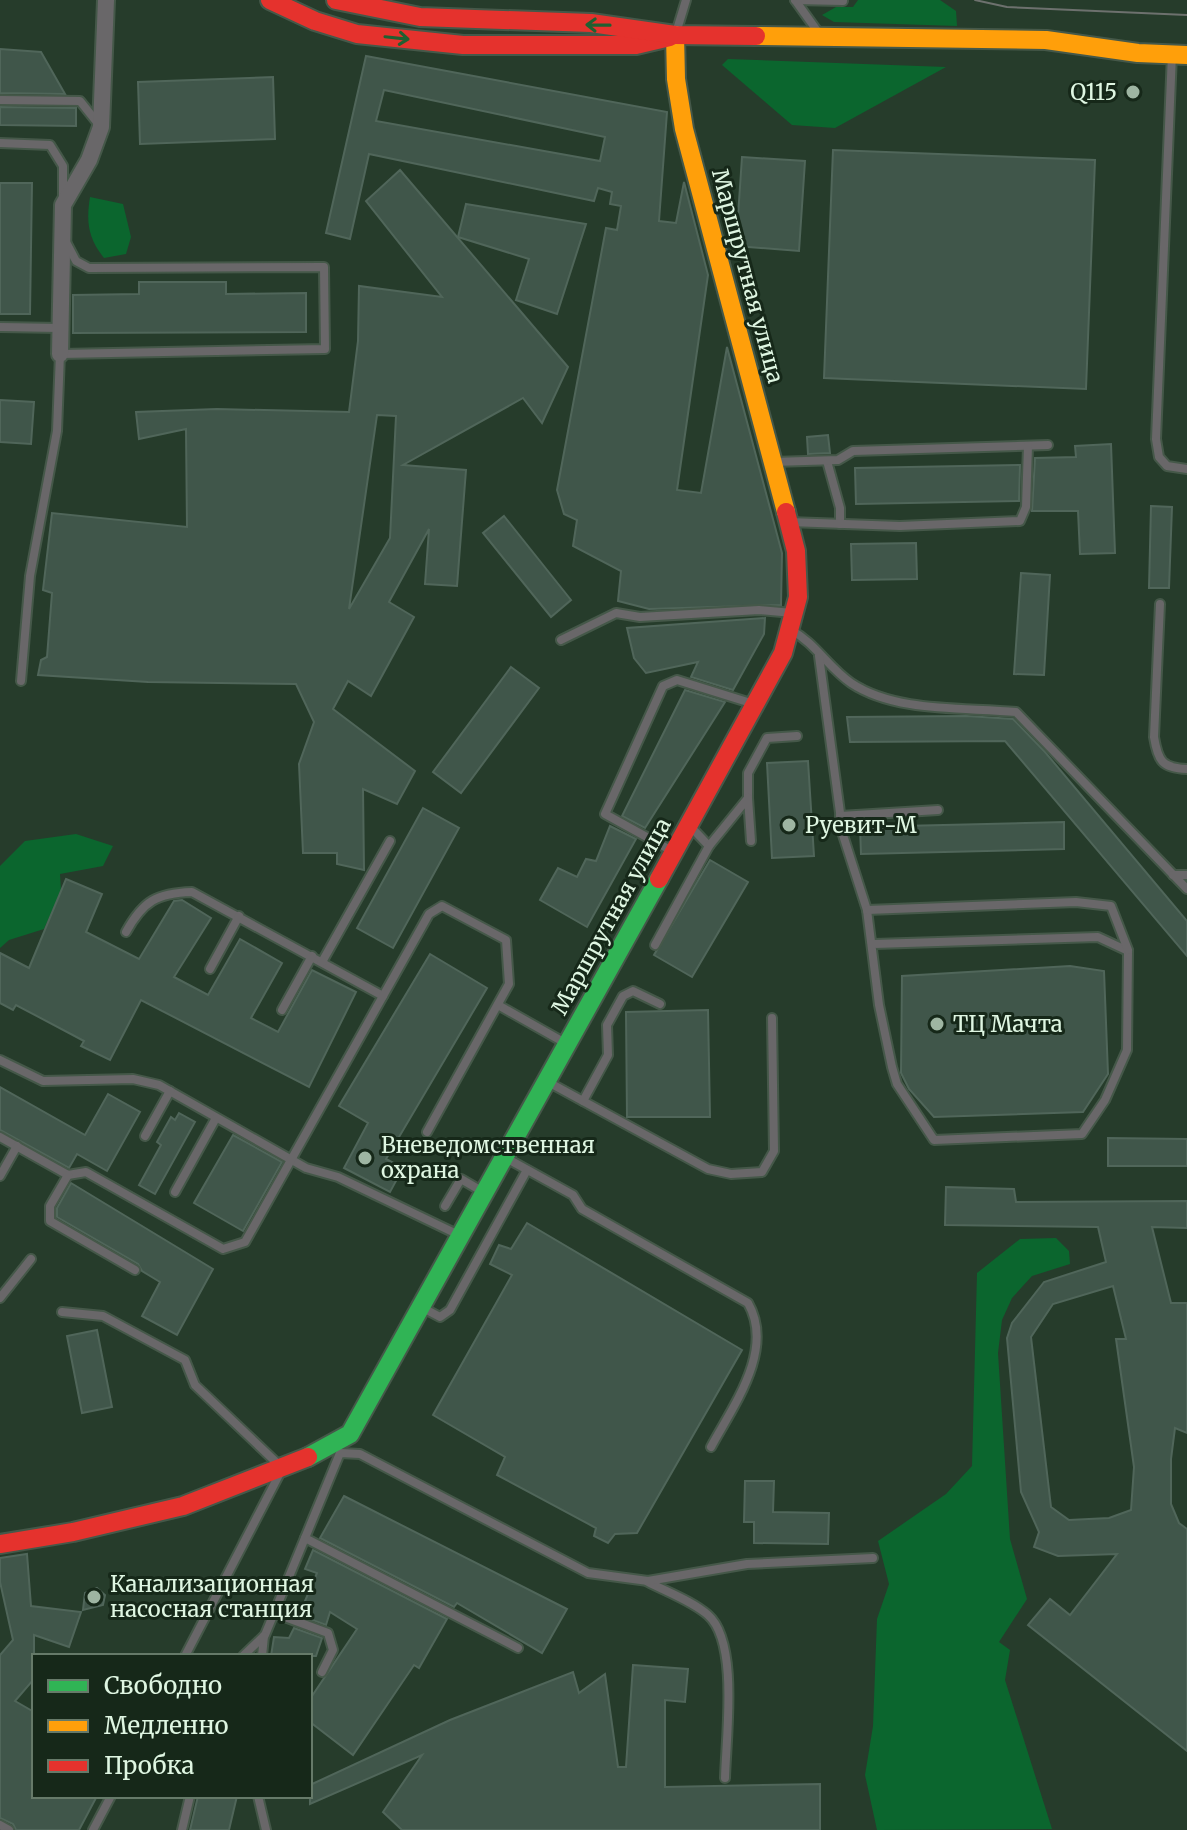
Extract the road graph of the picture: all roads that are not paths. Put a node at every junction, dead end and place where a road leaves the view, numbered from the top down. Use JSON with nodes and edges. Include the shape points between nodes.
{"nodes":[{"id":1,"x":106,"y":0,"type":"edge"},
{"id":2,"x":270,"y":0,"type":"edge"},
{"id":3,"x":336,"y":0,"type":"edge"},
{"id":4,"x":795,"y":0,"type":"edge"},
{"id":5,"x":687,"y":1,"type":"edge"},
{"id":6,"x":843,"y":1,"type":"edge"},
{"id":7,"x":363,"y":4,"type":"edge"},
{"id":8,"x":357,"y":34,"type":"junction"},
{"id":9,"x":675,"y":35,"type":"junction"},
{"id":10,"x":821,"y":36,"type":"junction"},
{"id":11,"x":1180,"y":54,"type":"edge"},
{"id":12,"x":0,"y":100,"type":"edge"},
{"id":13,"x":101,"y":127,"type":"junction"},
{"id":14,"x":0,"y":143,"type":"edge"},
{"id":15,"x":63,"y":205,"type":"junction"},
{"id":16,"x":63,"y":229,"type":"junction"},
{"id":17,"x":0,"y":327,"type":"edge"},
{"id":18,"x":60,"y":328,"type":"junction"},
{"id":19,"x":60,"y":354,"type":"junction"},
{"id":20,"x":1048,"y":445,"type":"dead end"},
{"id":21,"x":1028,"y":446,"type":"junction"},
{"id":22,"x":827,"y":461,"type":"junction"},
{"id":23,"x":772,"y":462,"type":"junction"},
{"id":24,"x":1187,"y":469,"type":"edge"},
{"id":25,"x":788,"y":522,"type":"junction"},
{"id":26,"x":840,"y":524,"type":"junction"},
{"id":27,"x":1160,"y":604,"type":"dead end"},
{"id":28,"x":793,"y":621,"type":"junction"},
{"id":29,"x":561,"y":640,"type":"dead end"},
{"id":30,"x":819,"y":656,"type":"junction"},
{"id":31,"x":21,"y":681,"type":"dead end"},
{"id":32,"x":755,"y":704,"type":"junction"},
{"id":33,"x":797,"y":736,"type":"dead end"},
{"id":34,"x":1187,"y":769,"type":"edge"},
{"id":35,"x":748,"y":798,"type":"junction"},
{"id":36,"x":938,"y":810,"type":"dead end"},
{"id":37,"x":840,"y":816,"type":"junction"},
{"id":38,"x":689,"y":825,"type":"junction"},
{"id":39,"x":390,"y":841,"type":"dead end"},
{"id":40,"x":751,"y":841,"type":"dead end"},
{"id":41,"x":709,"y":846,"type":"junction"},
{"id":42,"x":674,"y":852,"type":"junction"},
{"id":43,"x":1173,"y":875,"type":"junction"},
{"id":44,"x":1187,"y":875,"type":"edge"},
{"id":45,"x":1187,"y":889,"type":"edge"},
{"id":46,"x":867,"y":910,"type":"junction"},
{"id":47,"x":239,"y":916,"type":"junction"},
{"id":48,"x":126,"y":932,"type":"dead end"},
{"id":49,"x":874,"y":944,"type":"junction"},
{"id":50,"x":655,"y":945,"type":"dead end"},
{"id":51,"x":1128,"y":951,"type":"junction"},
{"id":52,"x":312,"y":956,"type":"junction"},
{"id":53,"x":322,"y":962,"type":"junction"},
{"id":54,"x":210,"y":969,"type":"dead end"},
{"id":55,"x":383,"y":996,"type":"junction"},
{"id":56,"x":660,"y":1004,"type":"dead end"},
{"id":57,"x":498,"y":1005,"type":"junction"},
{"id":58,"x":282,"y":1010,"type":"dead end"},
{"id":59,"x":772,"y":1018,"type":"dead end"},
{"id":60,"x":568,"y":1044,"type":"junction"},
{"id":61,"x":0,"y":1060,"type":"edge"},
{"id":62,"x":547,"y":1081,"type":"junction"},
{"id":63,"x":170,"y":1091,"type":"junction"},
{"id":64,"x":583,"y":1101,"type":"junction"},
{"id":65,"x":216,"y":1118,"type":"junction"},
{"id":66,"x":427,"y":1132,"type":"dead end"},
{"id":67,"x":145,"y":1136,"type":"dead end"},
{"id":68,"x":0,"y":1137,"type":"edge"},
{"id":69,"x":17,"y":1146,"type":"junction"},
{"id":70,"x":505,"y":1158,"type":"junction"},
{"id":71,"x":291,"y":1160,"type":"junction"},
{"id":72,"x":527,"y":1170,"type":"junction"},
{"id":73,"x":68,"y":1175,"type":"junction"},
{"id":74,"x":0,"y":1176,"type":"edge"},
{"id":75,"x":175,"y":1192,"type":"dead end"},
{"id":76,"x":486,"y":1193,"type":"junction"},
{"id":77,"x":445,"y":1206,"type":"dead end"},
{"id":78,"x":462,"y":1237,"type":"junction"},
{"id":79,"x":31,"y":1259,"type":"dead end"},
{"id":80,"x":135,"y":1270,"type":"dead end"},
{"id":81,"x":0,"y":1298,"type":"edge"},
{"id":82,"x":423,"y":1308,"type":"junction"},
{"id":83,"x":62,"y":1312,"type":"dead end"},
{"id":84,"x":711,"y":1447,"type":"dead end"},
{"id":85,"x":338,"y":1449,"type":"junction"},
{"id":86,"x":283,"y":1468,"type":"junction"},
{"id":87,"x":305,"y":1538,"type":"junction"},
{"id":88,"x":0,"y":1544,"type":"edge"},
{"id":89,"x":873,"y":1558,"type":"dead end"},
{"id":90,"x":648,"y":1581,"type":"junction"},
{"id":91,"x":274,"y":1613,"type":"junction"},
{"id":92,"x":265,"y":1635,"type":"junction"},
{"id":93,"x":518,"y":1648,"type":"dead end"},
{"id":94,"x":186,"y":1654,"type":"edge"},
{"id":95,"x":245,"y":1654,"type":"edge"},
{"id":96,"x":262,"y":1654,"type":"edge"},
{"id":97,"x":322,"y":1672,"type":"dead end"},
{"id":98,"x":725,"y":1778,"type":"dead end"},
{"id":99,"x":110,"y":1798,"type":"edge"},
{"id":100,"x":190,"y":1798,"type":"edge"},
{"id":101,"x":258,"y":1798,"type":"edge"},
{"id":102,"x":0,"y":1825,"type":"edge"},
{"id":103,"x":9,"y":1830,"type":"edge"},
{"id":104,"x":93,"y":1830,"type":"edge"},
{"id":105,"x":182,"y":1830,"type":"edge"},
{"id":106,"x":266,"y":1830,"type":"edge"}],
"edges":[{"from":1,"to":13,"type":"street"},
{"from":2,"to":8,"type":"street"},
{"from":3,"to":7,"type":"street"},
{"from":4,"to":6,"type":"lane"},
{"from":4,"to":10,"type":"lane"},
{"from":5,"to":9,"type":"lane"},
{"from":7,"to":8,"type":"lane"},
{"from":9,"to":7,"type":"street","one_way":true,"via":[[637,26],[462,23]]},
{"from":8,"to":9,"type":"street","one_way":true,"via":[[463,45],[636,45]]},
{"from":9,"to":10,"type":"street"},
{"from":9,"to":23,"type":"street","name":"Маршрутная улица","via":[[684,129]]},
{"from":10,"to":11,"type":"street","via":[[1046,40]]},
{"from":11,"to":24,"type":"lane","via":[[1156,439],[1159,457],[1167,466]]},
{"from":12,"to":13,"type":"lane","via":[[80,101]]},
{"from":13,"to":15,"type":"street"},
{"from":14,"to":15,"type":"lane","via":[[50,145],[64,172]]},
{"from":15,"to":16,"type":"street"},
{"from":16,"to":18,"type":"street"},
{"from":16,"to":19,"type":"lane","via":[[76,261],[89,268],[324,267],[325,349]]},
{"from":17,"to":18,"type":"lane"},
{"from":18,"to":19,"type":"street"},
{"from":19,"to":31,"type":"lane","via":[[57,431],[32,561]]},
{"from":20,"to":21,"type":"lane"},
{"from":21,"to":22,"type":"lane","via":[[853,451]]},
{"from":21,"to":26,"type":"lane","via":[[1026,507],[1020,521]]},
{"from":22,"to":23,"type":"lane"},
{"from":22,"to":26,"type":"lane"},
{"from":23,"to":25,"type":"street","name":"Маршрутная улица"},
{"from":25,"to":26,"type":"lane"},
{"from":25,"to":28,"type":"street","name":"Маршрутная улица","via":[[796,551]]},
{"from":27,"to":34,"type":"lane","via":[[1157,758],[1165,766]]},
{"from":28,"to":29,"type":"lane","via":[[759,610],[640,617],[616,613]]},
{"from":28,"to":30,"type":"lane"},
{"from":28,"to":32,"type":"street","name":"Маршрутная улица","via":[[783,653]]},
{"from":30,"to":37,"type":"lane"},
{"from":30,"to":43,"type":"lane","via":[[861,689],[885,698],[1016,712]]},
{"from":32,"to":38,"type":"street","name":"Маршрутная улица"},
{"from":32,"to":42,"type":"lane","via":[[677,680],[663,686],[605,814]]},
{"from":33,"to":35,"type":"lane","via":[[767,738],[748,773]]},
{"from":35,"to":40,"type":"lane"},
{"from":35,"to":41,"type":"lane"},
{"from":36,"to":37,"type":"lane"},
{"from":37,"to":46,"type":"lane"},
{"from":38,"to":41,"type":"lane"},
{"from":38,"to":42,"type":"street","name":"Маршрутная улица"},
{"from":39,"to":53,"type":"lane"},
{"from":41,"to":50,"type":"lane"},
{"from":42,"to":60,"type":"street","name":"Маршрутная улица"},
{"from":43,"to":44,"type":"lane"},
{"from":43,"to":45,"type":"lane"},
{"from":46,"to":49,"type":"lane"},
{"from":46,"to":51,"type":"lane","via":[[1076,902],[1111,906]]},
{"from":47,"to":48,"type":"lane","via":[[204,896],[178,892],[142,905]]},
{"from":47,"to":52,"type":"lane"},
{"from":47,"to":54,"type":"lane"},
{"from":49,"to":51,"type":"lane","via":[[1098,937]]},
{"from":49,"to":51,"type":"lane","via":[[879,1005],[897,1084],[934,1140],[1082,1134],[1105,1100],[1127,1050]]},
{"from":52,"to":53,"type":"lane"},
{"from":52,"to":58,"type":"lane"},
{"from":53,"to":55,"type":"lane"},
{"from":55,"to":57,"type":"lane","via":[[429,914],[442,906],[506,940],[509,984]]},
{"from":55,"to":71,"type":"lane"},
{"from":56,"to":64,"type":"lane","via":[[633,991],[623,996],[607,1025],[608,1055]]},
{"from":57,"to":60,"type":"lane"},
{"from":57,"to":66,"type":"lane"},
{"from":59,"to":64,"type":"lane","via":[[774,1151],[762,1172],[708,1169]]},
{"from":60,"to":62,"type":"street","name":"Маршрутная улица"},
{"from":61,"to":63,"type":"lane","via":[[43,1081],[133,1079]]},
{"from":62,"to":64,"type":"lane"},
{"from":62,"to":70,"type":"street","name":"Маршрутная улица"},
{"from":63,"to":65,"type":"lane"},
{"from":63,"to":67,"type":"lane"},
{"from":65,"to":71,"type":"lane"},
{"from":65,"to":75,"type":"lane"},
{"from":68,"to":69,"type":"lane"},
{"from":69,"to":73,"type":"lane"},
{"from":69,"to":74,"type":"lane"},
{"from":70,"to":72,"type":"lane"},
{"from":70,"to":76,"type":"street","name":"Маршрутная улица"},
{"from":71,"to":73,"type":"lane","via":[[245,1242],[223,1249],[86,1172]]},
{"from":71,"to":78,"type":"lane"},
{"from":72,"to":82,"type":"lane","via":[[450,1310],[440,1317]]},
{"from":72,"to":84,"type":"lane","via":[[573,1195],[582,1209],[748,1303],[754,1322],[754,1364]]},
{"from":73,"to":80,"type":"lane","via":[[50,1206],[50,1221]]},
{"from":76,"to":77,"type":"lane","via":[[461,1179]]},
{"from":76,"to":78,"type":"street","name":"Маршрутная улица"},
{"from":78,"to":82,"type":"street","name":"Маршрутная улица"},
{"from":79,"to":81,"type":"lane"},
{"from":82,"to":85,"type":"street","name":"Маршрутная улица"},
{"from":83,"to":86,"type":"lane","via":[[103,1316],[185,1360],[195,1385]]},
{"from":85,"to":86,"type":"street","name":"Маршрутная улица"},
{"from":85,"to":87,"type":"lane"},
{"from":85,"to":90,"type":"lane","via":[[360,1454],[588,1573]]},
{"from":86,"to":88,"type":"street","name":"Маршрутная улица","via":[[163,1512]]},
{"from":86,"to":94,"type":"lane"},
{"from":87,"to":91,"type":"lane"},
{"from":87,"to":93,"type":"lane"},
{"from":89,"to":90,"type":"lane","via":[[747,1564]]},
{"from":90,"to":98,"type":"lane","via":[[707,1614],[722,1632],[727,1666]]},
{"from":91,"to":92,"type":"lane"},
{"from":91,"to":97,"type":"lane","via":[[328,1633],[333,1650]]},
{"from":92,"to":95,"type":"lane"},
{"from":92,"to":96,"type":"lane"},
{"from":99,"to":104,"type":"lane"},
{"from":100,"to":105,"type":"lane"},
{"from":101,"to":106,"type":"lane"},
{"from":102,"to":103,"type":"lane"}]}
